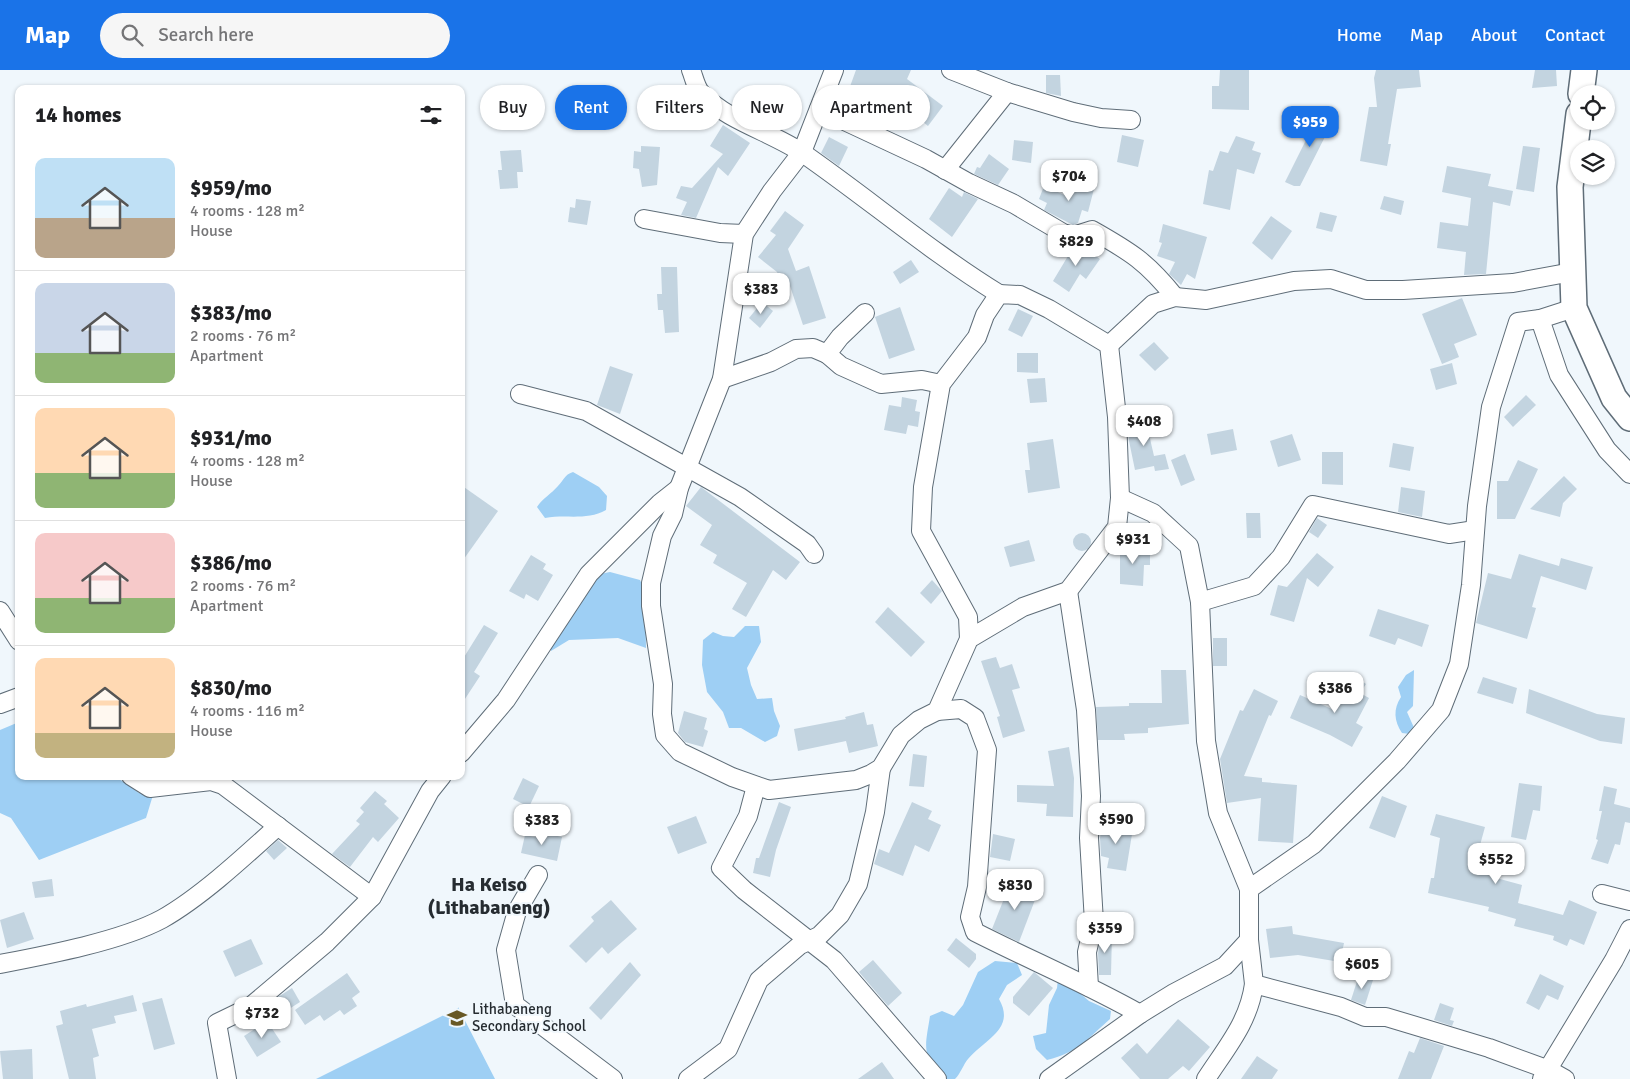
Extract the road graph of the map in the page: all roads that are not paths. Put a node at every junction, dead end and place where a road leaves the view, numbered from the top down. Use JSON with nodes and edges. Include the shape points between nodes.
{"nodes":[{"id":1,"x":691,"y":70,"type":"edge"},
{"id":2,"x":834,"y":70,"type":"edge"},
{"id":3,"x":950,"y":70,"type":"edge"},
{"id":4,"x":1584,"y":70,"type":"edge"},
{"id":5,"x":828,"y":85,"type":"edge"},
{"id":6,"x":1582,"y":85,"type":"edge"},
{"id":7,"x":1006,"y":92,"type":"junction"},
{"id":8,"x":1131,"y":120,"type":"dead end"},
{"id":9,"x":812,"y":125,"type":"edge"},
{"id":10,"x":864,"y":130,"type":"edge"},
{"id":11,"x":1577,"y":130,"type":"edge"},
{"id":12,"x":802,"y":152,"type":"junction"},
{"id":13,"x":946,"y":170,"type":"junction"},
{"id":14,"x":644,"y":219,"type":"dead end"},
{"id":15,"x":744,"y":234,"type":"junction"},
{"id":16,"x":1572,"y":272,"type":"junction"},
{"id":17,"x":999,"y":294,"type":"junction"},
{"id":18,"x":1175,"y":297,"type":"junction"},
{"id":19,"x":1574,"y":308,"type":"junction"},
{"id":20,"x":866,"y":313,"type":"dead end"},
{"id":21,"x":1540,"y":318,"type":"junction"},
{"id":22,"x":1110,"y":345,"type":"junction"},
{"id":23,"x":827,"y":354,"type":"junction"},
{"id":24,"x":722,"y":379,"type":"junction"},
{"id":25,"x":941,"y":384,"type":"junction"},
{"id":26,"x":520,"y":394,"type":"dead end"},
{"id":27,"x":1630,"y":418,"type":"edge"},
{"id":28,"x":688,"y":468,"type":"junction"},
{"id":29,"x":1630,"y":474,"type":"edge"},
{"id":30,"x":680,"y":488,"type":"junction"},
{"id":31,"x":1120,"y":498,"type":"junction"},
{"id":32,"x":1475,"y":530,"type":"junction"},
{"id":33,"x":814,"y":554,"type":"dead end"},
{"id":34,"x":1068,"y":591,"type":"junction"},
{"id":35,"x":1200,"y":602,"type":"junction"},
{"id":36,"x":0,"y":611,"type":"edge"},
{"id":37,"x":15,"y":634,"type":"edge"},
{"id":38,"x":969,"y":638,"type":"junction"},
{"id":39,"x":15,"y":698,"type":"edge"},
{"id":40,"x":0,"y":704,"type":"edge"},
{"id":41,"x":937,"y":711,"type":"junction"},
{"id":42,"x":465,"y":748,"type":"edge"},
{"id":43,"x":881,"y":768,"type":"junction"},
{"id":44,"x":137,"y":780,"type":"edge"},
{"id":45,"x":439,"y":780,"type":"edge"},
{"id":46,"x":756,"y":786,"type":"junction"},
{"id":47,"x":278,"y":826,"type":"junction"},
{"id":48,"x":538,"y":875,"type":"dead end"},
{"id":49,"x":1249,"y":889,"type":"junction"},
{"id":50,"x":1602,"y":894,"type":"dead end"},
{"id":51,"x":372,"y":897,"type":"junction"},
{"id":52,"x":1630,"y":902,"type":"edge"},
{"id":53,"x":1630,"y":929,"type":"edge"},
{"id":54,"x":1249,"y":940,"type":"junction"},
{"id":55,"x":807,"y":942,"type":"junction"},
{"id":56,"x":0,"y":964,"type":"edge"},
{"id":57,"x":1254,"y":984,"type":"junction"},
{"id":58,"x":1089,"y":987,"type":"junction"},
{"id":59,"x":1140,"y":1014,"type":"junction"},
{"id":60,"x":1546,"y":1075,"type":"edge"},
{"id":61,"x":226,"y":1079,"type":"edge"},
{"id":62,"x":613,"y":1079,"type":"edge"},
{"id":63,"x":688,"y":1079,"type":"edge"},
{"id":64,"x":937,"y":1079,"type":"edge"},
{"id":65,"x":1049,"y":1079,"type":"edge"},
{"id":66,"x":1206,"y":1079,"type":"edge"},
{"id":67,"x":1565,"y":1079,"type":"edge"}],
"edges":[{"from":1,"to":12,"type":"street","via":[[700,93],[716,106]]},
{"from":2,"to":5,"type":"street"},
{"from":3,"to":7,"type":"street"},
{"from":4,"to":6,"type":"main road"},
{"from":7,"to":8,"type":"street","via":[[1073,112]]},
{"from":7,"to":13,"type":"street"},
{"from":9,"to":12,"type":"street"},
{"from":10,"to":13,"type":"street"},
{"from":11,"to":16,"type":"main road","via":[[1570,187]]},
{"from":12,"to":15,"type":"street"},
{"from":12,"to":17,"type":"street","via":[[921,241]]},
{"from":13,"to":18,"type":"street","via":[[1063,233],[1073,236],[1092,230],[1133,253],[1155,272]]},
{"from":14,"to":15,"type":"street","via":[[720,233]]},
{"from":15,"to":24,"type":"street"},
{"from":16,"to":18,"type":"street","via":[[1513,283],[1403,290],[1366,290],[1331,278],[1294,281],[1206,300]]},
{"from":16,"to":19,"type":"main road"},
{"from":17,"to":22,"type":"street","via":[[1020,295]]},
{"from":17,"to":25,"type":"street","via":[[985,314],[977,337]]},
{"from":18,"to":22,"type":"street","via":[[1153,304]]},
{"from":19,"to":21,"type":"street"},
{"from":19,"to":27,"type":"main road","via":[[1614,398]]},
{"from":20,"to":23,"type":"street"},
{"from":21,"to":29,"type":"street","via":[[1559,375],[1607,450]]},
{"from":21,"to":32,"type":"street","via":[[1518,322],[1491,407]]},
{"from":22,"to":31,"type":"street"},
{"from":23,"to":24,"type":"street","via":[[813,348],[796,349],[771,362]]},
{"from":23,"to":25,"type":"street","via":[[841,366],[881,384],[922,380]]},
{"from":24,"to":28,"type":"street"},
{"from":25,"to":38,"type":"street","via":[[923,487],[921,531],[968,617]]},
{"from":26,"to":28,"type":"street","via":[[586,411]]},
{"from":28,"to":30,"type":"street"},
{"from":28,"to":33,"type":"street","via":[[740,497],[807,544]]},
{"from":30,"to":42,"type":"street","via":[[660,502],[589,574],[506,700]]},
{"from":30,"to":46,"type":"street","via":[[673,514],[662,536],[651,583],[651,606],[663,684],[665,736],[680,752]]},
{"from":31,"to":34,"type":"street","via":[[1117,527]]},
{"from":31,"to":35,"type":"street","via":[[1152,512],[1189,546]]},
{"from":32,"to":35,"type":"street","via":[[1449,534],[1313,505],[1281,557],[1254,586]]},
{"from":32,"to":49,"type":"street","via":[[1471,585],[1459,664],[1441,710],[1397,761],[1314,844]]},
{"from":34,"to":38,"type":"street","via":[[1023,607]]},
{"from":34,"to":58,"type":"street","via":[[1086,710],[1094,922],[1088,952]]},
{"from":35,"to":49,"type":"street","via":[[1208,750],[1218,814]]},
{"from":36,"to":37,"type":"street"},
{"from":38,"to":41,"type":"street"},
{"from":39,"to":40,"type":"street"},
{"from":41,"to":43,"type":"street","via":[[901,735]]},
{"from":41,"to":58,"type":"street","via":[[960,709],[975,718],[987,750],[978,887],[970,917],[975,932]]},
{"from":43,"to":46,"type":"street","via":[[856,780],[769,790]]},
{"from":43,"to":55,"type":"street","via":[[875,812],[858,884],[840,915],[819,936]]},
{"from":44,"to":47,"type":"street","via":[[150,788],[211,781],[223,785]]},
{"from":45,"to":51,"type":"street"},
{"from":46,"to":55,"type":"street","via":[[748,816],[721,868]]},
{"from":47,"to":51,"type":"street"},
{"from":47,"to":56,"type":"street","via":[[239,862],[162,919],[112,938]]},
{"from":48,"to":62,"type":"street","via":[[517,911],[506,950],[514,1005]]},
{"from":49,"to":54,"type":"street"},
{"from":50,"to":52,"type":"street"},
{"from":51,"to":61,"type":"street","via":[[327,942],[250,1007],[217,1023]]},
{"from":53,"to":60,"type":"street"},
{"from":54,"to":57,"type":"street"},
{"from":54,"to":59,"type":"street","via":[[1225,966]]},
{"from":55,"to":63,"type":"street","via":[[759,980],[728,1048]]},
{"from":55,"to":64,"type":"street","via":[[834,960]]},
{"from":57,"to":60,"type":"street","via":[[1341,1007],[1365,1017],[1386,1017],[1489,1048]]},
{"from":57,"to":66,"type":"street","via":[[1251,1004],[1237,1033]]},
{"from":58,"to":59,"type":"street"},
{"from":59,"to":65,"type":"street"},
{"from":60,"to":67,"type":"street"}]}
